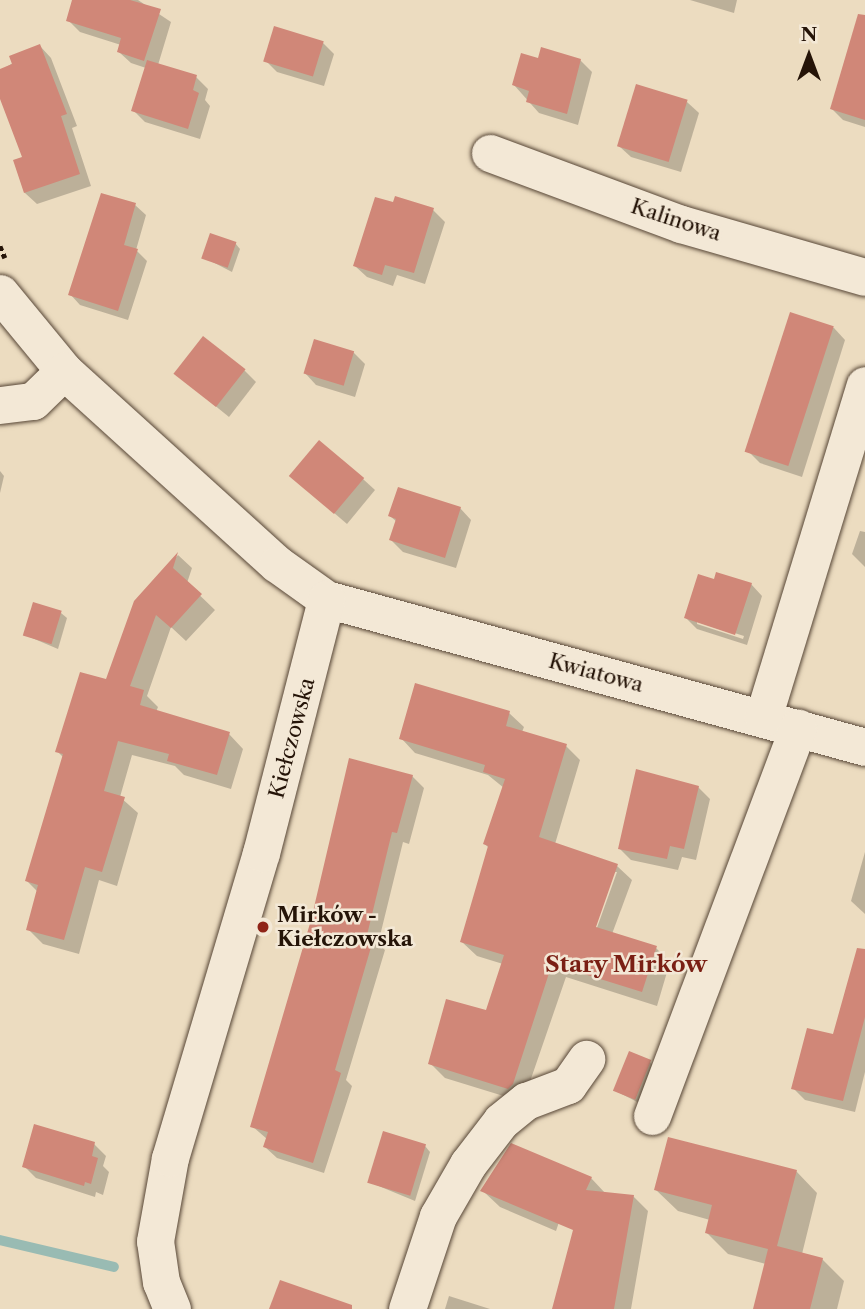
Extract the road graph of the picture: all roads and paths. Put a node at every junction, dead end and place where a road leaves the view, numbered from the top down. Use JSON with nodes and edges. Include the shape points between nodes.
{"nodes":[{"id":1,"x":490,"y":153,"type":"dead end"},
{"id":2,"x":865,"y":277,"type":"edge"},
{"id":3,"x":0,"y":293,"type":"edge"},
{"id":4,"x":64,"y":370,"type":"junction"},
{"id":5,"x":865,"y":385,"type":"edge"},
{"id":6,"x":0,"y":405,"type":"edge"},
{"id":7,"x":326,"y":599,"type":"junction"},
{"id":8,"x":763,"y":718,"type":"junction"},
{"id":9,"x":798,"y":728,"type":"junction"},
{"id":10,"x":865,"y":747,"type":"edge"},
{"id":11,"x":586,"y":1059,"type":"dead end"},
{"id":12,"x":652,"y":1116,"type":"dead end"},
{"id":13,"x":172,"y":1309,"type":"edge"},
{"id":14,"x":407,"y":1309,"type":"edge"}],
"edges":[{"from":1,"to":2,"type":"street","name":"Kalinowa","via":[[681,224]]},
{"from":3,"to":4,"type":"street"},
{"from":4,"to":6,"type":"street","via":[[33,401]]},
{"from":4,"to":7,"type":"street","via":[[277,564]]},
{"from":5,"to":8,"type":"street"},
{"from":7,"to":8,"type":"street","name":"Kwiatowa"},
{"from":7,"to":13,"type":"street","name":"Kiełczowska","via":[[261,853],[170,1158],[155,1241],[160,1282]]},
{"from":8,"to":9,"type":"street","name":"Kwiatowa"},
{"from":9,"to":10,"type":"street","name":"Kwiatowa"},
{"from":9,"to":12,"type":"street"},
{"from":11,"to":14,"type":"street","via":[[568,1085],[526,1101],[501,1121],[468,1164],[438,1216]]}]}
